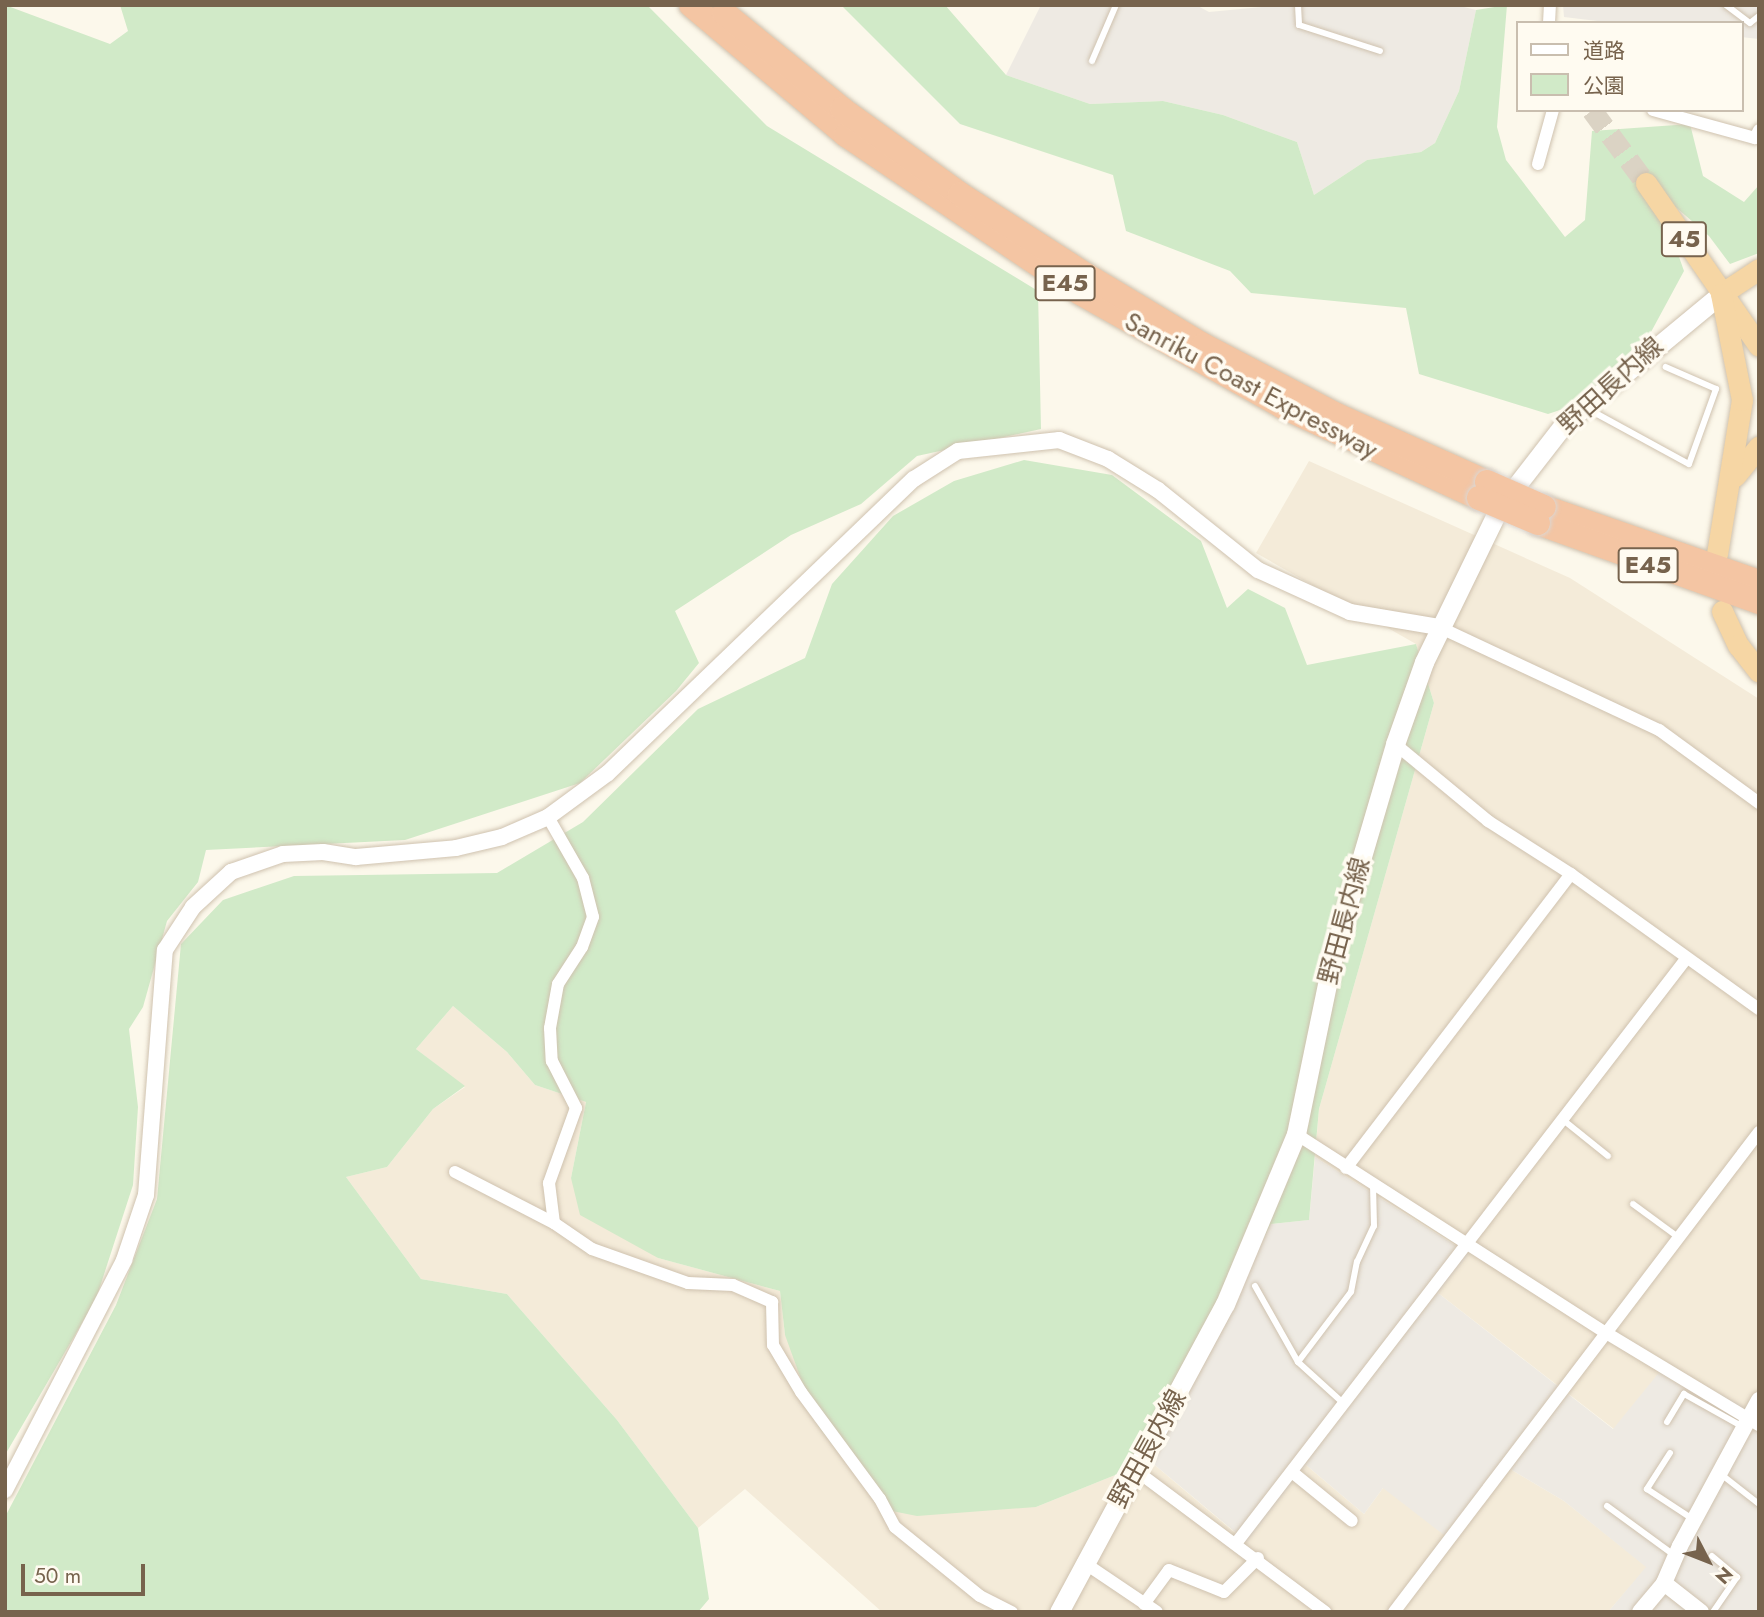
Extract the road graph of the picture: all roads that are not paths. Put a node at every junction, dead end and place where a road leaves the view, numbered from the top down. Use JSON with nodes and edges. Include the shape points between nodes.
{"nodes":[{"id":1,"x":691,"y":5,"type":"edge"},
{"id":2,"x":715,"y":5,"type":"edge"},
{"id":3,"x":1116,"y":5,"type":"edge"},
{"id":4,"x":1298,"y":5,"type":"edge"},
{"id":5,"x":1726,"y":5,"type":"edge"},
{"id":6,"x":1759,"y":16,"type":"edge"},
{"id":7,"x":1380,"y":51,"type":"dead end"},
{"id":8,"x":1092,"y":61,"type":"dead end"},
{"id":9,"x":1552,"y":112,"type":"edge"},
{"id":10,"x":1660,"y":112,"type":"edge"},
{"id":11,"x":1759,"y":130,"type":"edge"},
{"id":12,"x":1538,"y":164,"type":"dead end"},
{"id":13,"x":1646,"y":183,"type":"tunnel mouth"},
{"id":14,"x":1759,"y":269,"type":"edge"},
{"id":15,"x":1721,"y":294,"type":"junction"},
{"id":16,"x":1759,"y":346,"type":"edge"},
{"id":17,"x":1666,"y":367,"type":"dead end"},
{"id":18,"x":1583,"y":407,"type":"junction"},
{"id":19,"x":1759,"y":446,"type":"edge"},
{"id":20,"x":1730,"y":484,"type":"junction"},
{"id":21,"x":1483,"y":490,"type":"junction"},
{"id":22,"x":1541,"y":515,"type":"junction"},
{"id":23,"x":1717,"y":554,"type":"dead end"},
{"id":24,"x":1759,"y":582,"type":"edge"},
{"id":25,"x":1759,"y":603,"type":"edge"},
{"id":26,"x":1721,"y":611,"type":"dead end"},
{"id":27,"x":1439,"y":627,"type":"junction"},
{"id":28,"x":1759,"y":672,"type":"edge"},
{"id":29,"x":1395,"y":744,"type":"junction"},
{"id":30,"x":1759,"y":803,"type":"edge"},
{"id":31,"x":548,"y":817,"type":"junction"},
{"id":32,"x":1571,"y":874,"type":"junction"},
{"id":33,"x":1686,"y":959,"type":"junction"},
{"id":34,"x":1759,"y":1009,"type":"edge"},
{"id":35,"x":1562,"y":1119,"type":"junction"},
{"id":36,"x":1759,"y":1132,"type":"edge"},
{"id":37,"x":1296,"y":1134,"type":"junction"},
{"id":38,"x":1608,"y":1156,"type":"dead end"},
{"id":39,"x":1346,"y":1168,"type":"junction"},
{"id":40,"x":455,"y":1172,"type":"dead end"},
{"id":41,"x":1373,"y":1185,"type":"junction"},
{"id":42,"x":1633,"y":1204,"type":"dead end"},
{"id":43,"x":554,"y":1223,"type":"junction"},
{"id":44,"x":1678,"y":1237,"type":"junction"},
{"id":45,"x":1468,"y":1244,"type":"junction"},
{"id":46,"x":1255,"y":1286,"type":"dead end"},
{"id":47,"x":1603,"y":1331,"type":"junction"},
{"id":48,"x":1298,"y":1362,"type":"junction"},
{"id":49,"x":1759,"y":1400,"type":"edge"},
{"id":50,"x":1344,"y":1405,"type":"junction"},
{"id":51,"x":1667,"y":1422,"type":"dead end"},
{"id":52,"x":1751,"y":1424,"type":"edge"},
{"id":53,"x":1670,"y":1453,"type":"dead end"},
{"id":54,"x":1138,"y":1472,"type":"junction"},
{"id":55,"x":1292,"y":1472,"type":"junction"},
{"id":56,"x":1721,"y":1474,"type":"junction"},
{"id":57,"x":5,"y":1490,"type":"edge"},
{"id":58,"x":1759,"y":1504,"type":"edge"},
{"id":59,"x":1607,"y":1506,"type":"dead end"},
{"id":60,"x":1352,"y":1521,"type":"dead end"},
{"id":61,"x":1695,"y":1521,"type":"junction"},
{"id":62,"x":1237,"y":1542,"type":"junction"},
{"id":63,"x":1712,"y":1556,"type":"dead end"},
{"id":64,"x":1258,"y":1558,"type":"junction"},
{"id":65,"x":1678,"y":1558,"type":"junction"},
{"id":66,"x":1083,"y":1562,"type":"junction"},
{"id":67,"x":1664,"y":1583,"type":"junction"},
{"id":68,"x":1144,"y":1604,"type":"junction"},
{"id":69,"x":1012,"y":1612,"type":"edge"},
{"id":70,"x":1059,"y":1612,"type":"edge"},
{"id":71,"x":1157,"y":1612,"type":"edge"},
{"id":72,"x":1325,"y":1612,"type":"edge"},
{"id":73,"x":1394,"y":1612,"type":"edge"},
{"id":74,"x":1640,"y":1612,"type":"edge"},
{"id":75,"x":1701,"y":1612,"type":"edge"},
{"id":76,"x":1713,"y":1612,"type":"edge"}],
"edges":[{"from":1,"to":21,"type":"highway","name":"Sanriku Coast Expressway","number":"E45","via":[[846,135],[1080,293],[1283,407]]},
{"from":2,"to":21,"type":"highway","name":"Sanriku Coast Expressway","number":"E45","via":[[842,109],[960,194],[1086,275],[1203,345]]},
{"from":3,"to":8,"type":"lane"},
{"from":4,"to":7,"type":"lane","via":[[1299,25]]},
{"from":5,"to":6,"type":"lane","via":[[1750,23]]},
{"from":9,"to":12,"type":"street"},
{"from":10,"to":11,"type":"street","via":[[1755,138]]},
{"from":13,"to":15,"type":"highway","number":"45"},
{"from":14,"to":15,"type":"highway"},
{"from":15,"to":16,"type":"highway","number":"45"},
{"from":15,"to":18,"type":"main road","name":"野田長内線"},
{"from":15,"to":20,"type":"highway","number":"45","via":[[1742,400]]},
{"from":17,"to":18,"type":"lane","via":[[1716,389],[1689,464]]},
{"from":18,"to":27,"type":"main road","name":"野田長内線","via":[[1565,423],[1499,508]]},
{"from":19,"to":20,"type":"highway","number":"45"},
{"from":20,"to":23,"type":"highway","number":"45"},
{"from":21,"to":22,"type":"highway","name":"Sanriku Coast Expressway","number":"E45","bridge":true},
{"from":22,"to":24,"type":"highway","name":"Sanriku Coast Expressway","number":"E45"},
{"from":22,"to":25,"type":"highway","name":"Sanriku Coast Expressway","number":"E45"},
{"from":26,"to":28,"type":"highway","via":[[1738,645]]},
{"from":27,"to":29,"type":"main road","name":"野田長内線"},
{"from":27,"to":30,"type":"street","via":[[1659,730]]},
{"from":27,"to":31,"type":"street","via":[[1350,612],[1258,570],[1158,489],[1108,459],[1059,440],[958,451],[914,479],[608,773]]},
{"from":29,"to":32,"type":"street","via":[[1489,821]]},
{"from":29,"to":37,"type":"main road","name":"野田長内線","via":[[1333,956]]},
{"from":31,"to":43,"type":"street","via":[[583,878],[593,917],[582,947],[558,984],[550,1028],[552,1061],[576,1108],[549,1183]]},
{"from":31,"to":57,"type":"street","via":[[502,838],[416,854],[282,854],[231,872],[193,907],[165,950],[146,1195],[124,1260]]},
{"from":32,"to":33,"type":"street"},
{"from":32,"to":39,"type":"street"},
{"from":33,"to":34,"type":"street"},
{"from":33,"to":35,"type":"street"},
{"from":35,"to":38,"type":"lane"},
{"from":35,"to":45,"type":"street"},
{"from":36,"to":44,"type":"street"},
{"from":37,"to":39,"type":"street"},
{"from":37,"to":54,"type":"main road","name":"野田長内線","via":[[1225,1304]]},
{"from":39,"to":41,"type":"street"},
{"from":40,"to":43,"type":"street"},
{"from":41,"to":45,"type":"street"},
{"from":41,"to":48,"type":"lane","via":[[1374,1226],[1357,1262],[1351,1292]]},
{"from":42,"to":44,"type":"lane"},
{"from":43,"to":69,"type":"street","via":[[592,1249],[688,1283],[733,1285],[772,1302],[773,1345],[895,1527],[980,1596]]},
{"from":44,"to":47,"type":"street"},
{"from":45,"to":47,"type":"street"},
{"from":45,"to":50,"type":"street"},
{"from":46,"to":48,"type":"lane"},
{"from":47,"to":52,"type":"street"},
{"from":47,"to":73,"type":"street"},
{"from":48,"to":50,"type":"lane"},
{"from":49,"to":52,"type":"street"},
{"from":50,"to":55,"type":"street"},
{"from":51,"to":52,"type":"lane","via":[[1684,1394]]},
{"from":52,"to":56,"type":"street"},
{"from":53,"to":61,"type":"lane","via":[[1647,1489]]},
{"from":54,"to":62,"type":"street"},
{"from":54,"to":66,"type":"main road","name":"野田長内線"},
{"from":55,"to":60,"type":"street"},
{"from":55,"to":62,"type":"street"},
{"from":56,"to":58,"type":"lane"},
{"from":56,"to":61,"type":"street"},
{"from":59,"to":65,"type":"lane"},
{"from":61,"to":65,"type":"street"},
{"from":62,"to":64,"type":"street"},
{"from":63,"to":76,"type":"lane","via":[[1737,1577]]},
{"from":64,"to":68,"type":"street","via":[[1224,1592],[1169,1570]]},
{"from":64,"to":72,"type":"street"},
{"from":65,"to":67,"type":"street"},
{"from":66,"to":68,"type":"street"},
{"from":66,"to":70,"type":"main road","name":"野田長内線"},
{"from":67,"to":74,"type":"street"},
{"from":67,"to":75,"type":"street"},
{"from":68,"to":71,"type":"street"}]}
